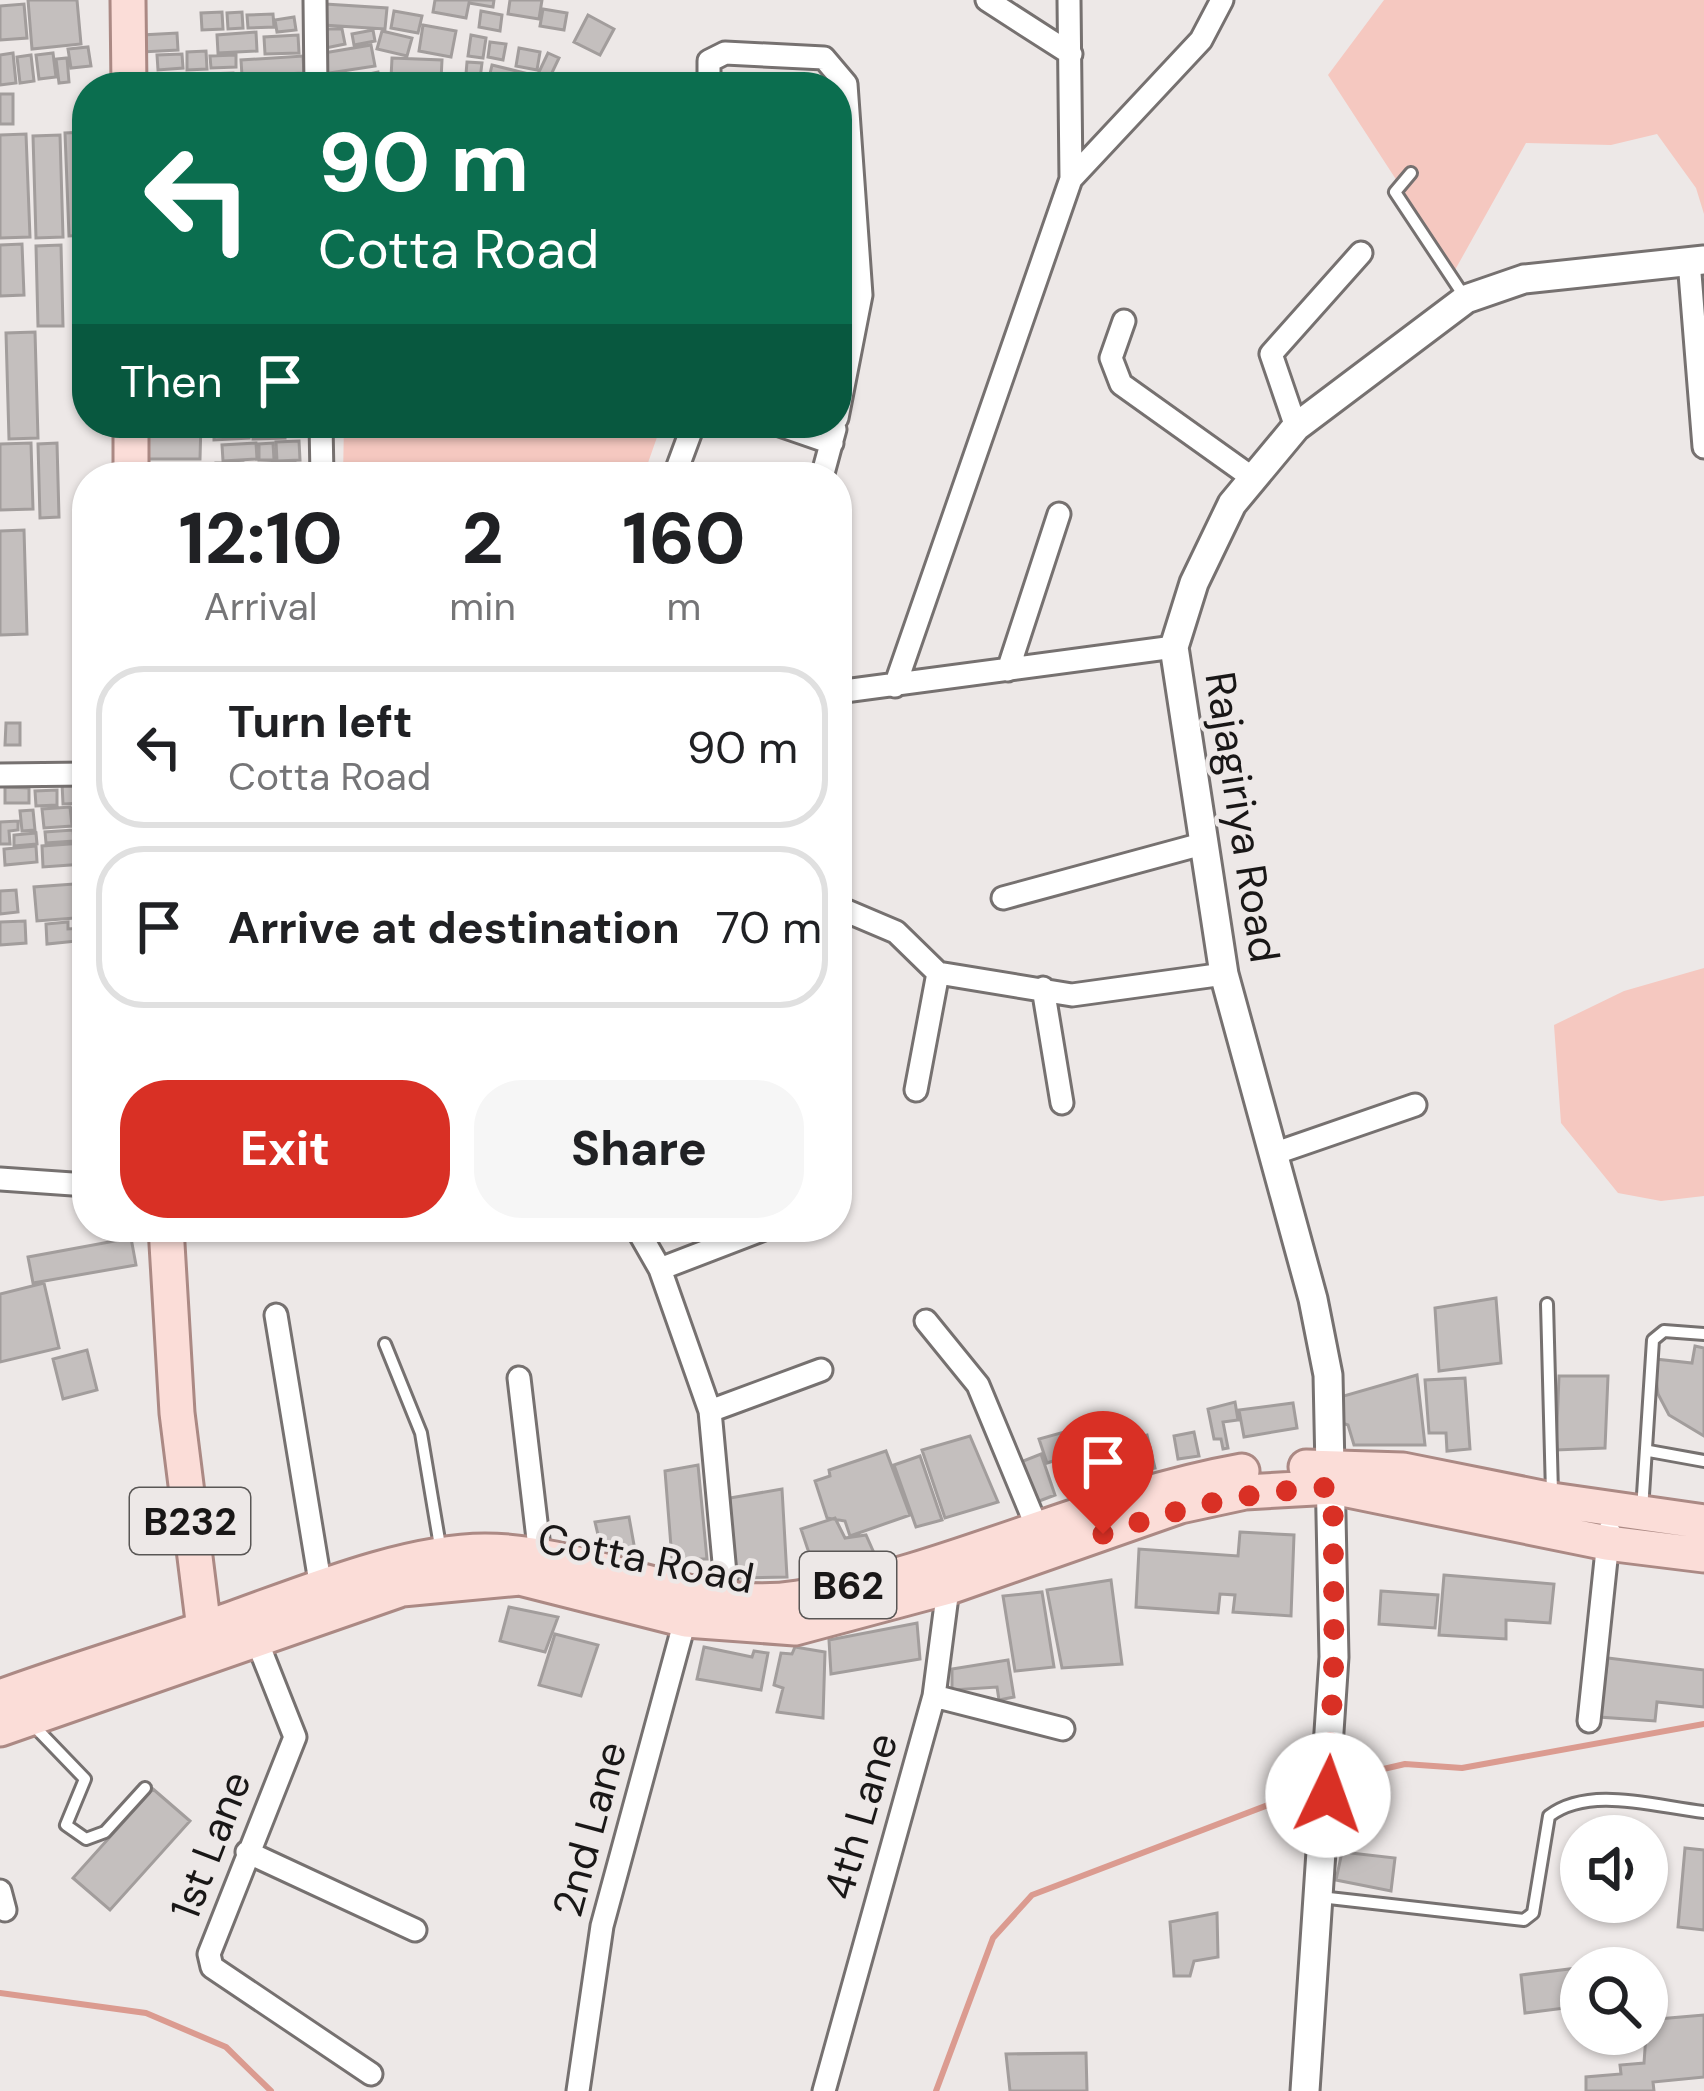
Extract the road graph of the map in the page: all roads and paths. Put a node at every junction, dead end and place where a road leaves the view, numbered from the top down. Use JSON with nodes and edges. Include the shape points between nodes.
{"nodes":[{"id":1,"x":128,"y":0,"type":"edge"},
{"id":2,"x":315,"y":0,"type":"edge"},
{"id":3,"x":987,"y":0,"type":"edge"},
{"id":4,"x":1069,"y":0,"type":"edge"},
{"id":5,"x":1222,"y":0,"type":"edge"},
{"id":6,"x":1071,"y":54,"type":"junction"},
{"id":7,"x":129,"y":72,"type":"edge"},
{"id":8,"x":316,"y":72,"type":"edge"},
{"id":9,"x":709,"y":72,"type":"edge"},
{"id":10,"x":836,"y":72,"type":"edge"},
{"id":11,"x":852,"y":159,"type":"edge"},
{"id":12,"x":1411,"y":173,"type":"dead end"},
{"id":13,"x":1071,"y":179,"type":"junction"},
{"id":14,"x":1360,"y":253,"type":"dead end"},
{"id":15,"x":1696,"y":260,"type":"edge"},
{"id":16,"x":1466,"y":299,"type":"junction"},
{"id":17,"x":1124,"y":321,"type":"dead end"},
{"id":18,"x":852,"y":341,"type":"edge"},
{"id":19,"x":1296,"y":427,"type":"junction"},
{"id":20,"x":1704,"y":447,"type":"edge"},
{"id":21,"x":1254,"y":478,"type":"junction"},
{"id":22,"x":1060,"y":514,"type":"dead end"},
{"id":23,"x":1174,"y":647,"type":"junction"},
{"id":24,"x":1008,"y":670,"type":"junction"},
{"id":25,"x":896,"y":686,"type":"junction"},
{"id":26,"x":852,"y":690,"type":"edge"},
{"id":27,"x":72,"y":774,"type":"edge"},
{"id":28,"x":0,"y":775,"type":"edge"},
{"id":29,"x":1202,"y":844,"type":"junction"},
{"id":30,"x":1004,"y":898,"type":"dead end"},
{"id":31,"x":852,"y":913,"type":"edge"},
{"id":32,"x":938,"y":973,"type":"junction"},
{"id":33,"x":1224,"y":974,"type":"junction"},
{"id":34,"x":1043,"y":988,"type":"junction"},
{"id":35,"x":916,"y":1090,"type":"dead end"},
{"id":36,"x":1062,"y":1103,"type":"dead end"},
{"id":37,"x":1415,"y":1105,"type":"dead end"},
{"id":38,"x":1273,"y":1154,"type":"junction"},
{"id":39,"x":0,"y":1179,"type":"edge"},
{"id":40,"x":72,"y":1184,"type":"edge"},
{"id":41,"x":167,"y":1242,"type":"edge"},
{"id":42,"x":645,"y":1242,"type":"edge"},
{"id":43,"x":730,"y":1242,"type":"edge"},
{"id":44,"x":660,"y":1269,"type":"junction"},
{"id":45,"x":1547,"y":1304,"type":"dead end"},
{"id":46,"x":276,"y":1315,"type":"dead end"},
{"id":47,"x":926,"y":1321,"type":"dead end"},
{"id":48,"x":1704,"y":1334,"type":"edge"},
{"id":49,"x":386,"y":1344,"type":"dead end"},
{"id":50,"x":821,"y":1370,"type":"dead end"},
{"id":51,"x":519,"y":1378,"type":"dead end"},
{"id":52,"x":710,"y":1411,"type":"junction"},
{"id":53,"x":1648,"y":1451,"type":"junction"},
{"id":54,"x":1704,"y":1461,"type":"edge"},
{"id":55,"x":1333,"y":1476,"type":"junction"},
{"id":56,"x":1552,"y":1500,"type":"junction"},
{"id":57,"x":1137,"y":1508,"type":"junction"},
{"id":58,"x":1620,"y":1522,"type":"junction"},
{"id":59,"x":1704,"y":1522,"type":"edge"},
{"id":60,"x":1036,"y":1525,"type":"junction"},
{"id":61,"x":441,"y":1555,"type":"junction"},
{"id":62,"x":1704,"y":1555,"type":"edge"},
{"id":63,"x":540,"y":1556,"type":"junction"},
{"id":64,"x":946,"y":1574,"type":"junction"},
{"id":65,"x":321,"y":1588,"type":"junction"},
{"id":66,"x":688,"y":1605,"type":"junction"},
{"id":67,"x":728,"y":1611,"type":"junction"},
{"id":68,"x":204,"y":1629,"type":"junction"},
{"id":69,"x":257,"y":1641,"type":"junction"},
{"id":70,"x":934,"y":1696,"type":"junction"},
{"id":71,"x":11,"y":1709,"type":"edge"},
{"id":72,"x":1589,"y":1721,"type":"dead end"},
{"id":73,"x":1063,"y":1729,"type":"dead end"},
{"id":74,"x":145,"y":1788,"type":"dead end"},
{"id":75,"x":1704,"y":1812,"type":"edge"},
{"id":76,"x":248,"y":1852,"type":"junction"},
{"id":77,"x":1320,"y":1897,"type":"junction"},
{"id":78,"x":416,"y":1930,"type":"dead end"},
{"id":79,"x":371,"y":2074,"type":"dead end"},
{"id":80,"x":578,"y":2091,"type":"edge"},
{"id":81,"x":824,"y":2091,"type":"edge"},
{"id":82,"x":1305,"y":2091,"type":"edge"}],
"edges":[{"from":1,"to":7,"type":"main road"},
{"from":2,"to":8,"type":"street"},
{"from":3,"to":6,"type":"street"},
{"from":4,"to":6,"type":"street"},
{"from":5,"to":13,"type":"street","via":[[1202,40]]},
{"from":6,"to":13,"type":"street"},
{"from":9,"to":10,"type":"street","via":[[709,61],[725,53],[824,58]]},
{"from":11,"to":18,"type":"street","via":[[861,295]]},
{"from":12,"to":16,"type":"lane","via":[[1395,192]]},
{"from":13,"to":25,"type":"street"},
{"from":14,"to":19,"type":"street","via":[[1271,354]]},
{"from":15,"to":16,"type":"street","name":"Rajagiriya Road","via":[[1524,279]]},
{"from":15,"to":20,"type":"street","name":"Rajagiriya Road"},
{"from":16,"to":19,"type":"street","name":"Rajagiriya Road"},
{"from":17,"to":21,"type":"street","via":[[1111,358],[1121,384]]},
{"from":19,"to":21,"type":"street","name":"Rajagiriya Road"},
{"from":21,"to":23,"type":"street","name":"Rajagiriya Road","via":[[1232,504],[1194,583]]},
{"from":22,"to":24,"type":"street"},
{"from":23,"to":24,"type":"street"},
{"from":23,"to":29,"type":"street","name":"Rajagiriya Road"},
{"from":24,"to":25,"type":"street"},
{"from":25,"to":26,"type":"street"},
{"from":27,"to":28,"type":"street"},
{"from":29,"to":30,"type":"street"},
{"from":29,"to":33,"type":"street","name":"Rajagiriya Road"},
{"from":31,"to":32,"type":"street","via":[[896,932]]},
{"from":32,"to":34,"type":"street"},
{"from":32,"to":35,"type":"street"},
{"from":33,"to":34,"type":"street","via":[[1072,994]]},
{"from":33,"to":38,"type":"street","name":"Rajagiriya Road"},
{"from":34,"to":36,"type":"street"},
{"from":37,"to":38,"type":"street"},
{"from":38,"to":55,"type":"street","name":"Rajagiriya Road","via":[[1324,1356]]},
{"from":39,"to":40,"type":"street"},
{"from":41,"to":68,"type":"main road","number":"B232","via":[[177,1413]]},
{"from":42,"to":44,"type":"street"},
{"from":43,"to":44,"type":"street"},
{"from":44,"to":52,"type":"street"},
{"from":45,"to":56,"type":"lane"},
{"from":46,"to":65,"type":"street"},
{"from":47,"to":60,"type":"street","via":[[978,1384]]},
{"from":48,"to":53,"type":"lane","via":[[1664,1331],[1654,1340]]},
{"from":49,"to":61,"type":"lane","via":[[421,1433]]},
{"from":50,"to":52,"type":"street"},
{"from":51,"to":63,"type":"street"},
{"from":52,"to":67,"type":"street"},
{"from":53,"to":54,"type":"lane"},
{"from":53,"to":58,"type":"lane"},
{"from":55,"to":56,"type":"main road","name":"Cotta Road","number":"B62","via":[[1402,1470]]},
{"from":55,"to":57,"type":"main road","name":"Cotta Road","number":"B62","via":[[1253,1469]]},
{"from":55,"to":58,"type":"main road","name":"Cotta Road","number":"B62"},
{"from":55,"to":77,"type":"street","name":"Rajagiriya Road"},
{"from":56,"to":58,"type":"main road","name":"Cotta Road","number":"B62"},
{"from":57,"to":60,"type":"main road","name":"Cotta Road","number":"B62"},
{"from":57,"to":64,"type":"main road","name":"Cotta Road","number":"B62"},
{"from":58,"to":59,"type":"main road","name":"Cotta Road","number":"B62"},
{"from":58,"to":62,"type":"main road","name":"Cotta Road","number":"B62"},
{"from":58,"to":72,"type":"street"},
{"from":60,"to":64,"type":"main road","name":"Cotta Road","number":"B62"},
{"from":61,"to":63,"type":"main road","name":"Cotta Road","number":"B62"},
{"from":61,"to":65,"type":"main road","name":"Cotta Road","number":"B62"},
{"from":63,"to":66,"type":"main road","name":"Cotta Road","number":"B62"},
{"from":64,"to":67,"type":"main road","name":"Cotta Road","number":"B62","via":[[795,1628]]},
{"from":64,"to":70,"type":"street","name":"4th Lane"},
{"from":65,"to":68,"type":"main road","name":"Cotta Road","number":"B62"},
{"from":66,"to":67,"type":"main road","name":"Cotta Road","number":"B62"},
{"from":66,"to":69,"type":"main road","name":"Cotta Road","number":"B62","via":[[491,1576],[402,1589]]},
{"from":66,"to":80,"type":"street","name":"2nd Lane","via":[[602,1926]]},
{"from":68,"to":71,"type":"main road","name":"Cotta Road","number":"B62"},
{"from":69,"to":71,"type":"main road","name":"Cotta Road","number":"B62"},
{"from":69,"to":76,"type":"street","name":"1st Lane","via":[[295,1737]]},
{"from":70,"to":73,"type":"street"},
{"from":70,"to":81,"type":"street","name":"4th Lane"},
{"from":71,"to":74,"type":"lane","via":[[85,1779],[68,1811],[73,1833],[86,1839],[105,1832]]},
{"from":75,"to":77,"type":"lane","via":[[1567,1802],[1549,1816],[1533,1912],[1524,1920]]},
{"from":76,"to":78,"type":"street"},
{"from":76,"to":79,"type":"street","name":"1st Lane","via":[[209,1954],[212,1967]]},
{"from":77,"to":82,"type":"street","name":"Rajagiriya Road"}]}
